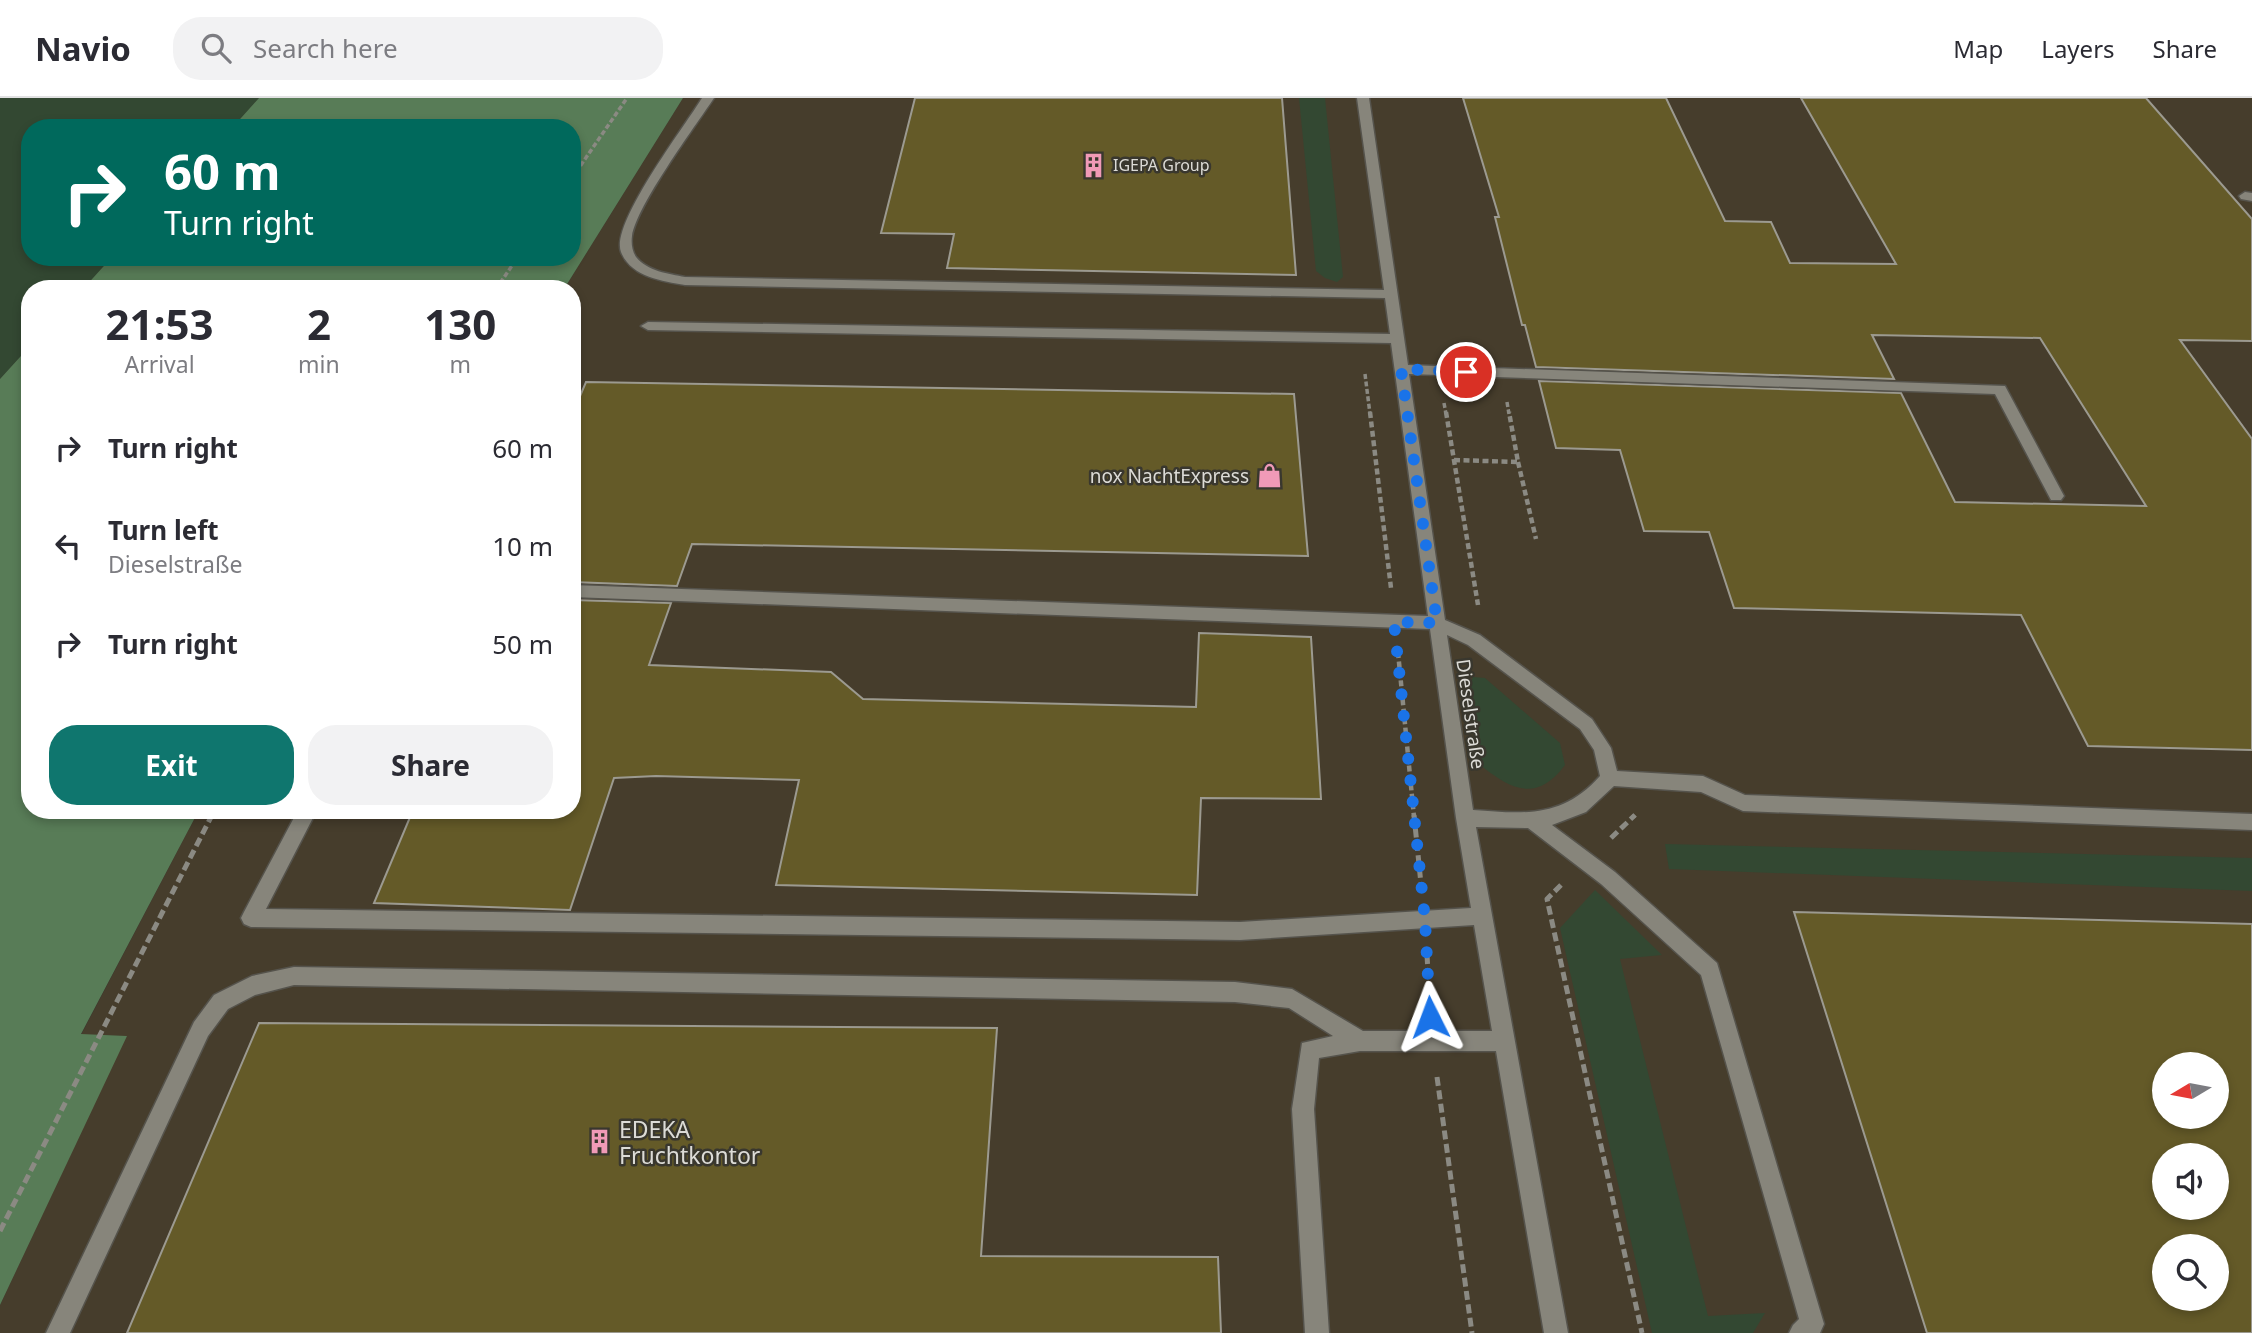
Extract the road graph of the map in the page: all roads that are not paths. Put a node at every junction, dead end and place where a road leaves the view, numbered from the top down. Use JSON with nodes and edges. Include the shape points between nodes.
{"nodes":[{"id":1,"x":708,"y":98,"type":"edge"},
{"id":2,"x":1363,"y":98,"type":"edge"},
{"id":3,"x":1391,"y":294,"type":"junction"},
{"id":4,"x":648,"y":326,"type":"dead end"},
{"id":5,"x":1397,"y":339,"type":"junction"},
{"id":6,"x":1401,"y":369,"type":"junction"},
{"id":7,"x":2056,"y":496,"type":"dead end"},
{"id":8,"x":581,"y":591,"type":"edge"},
{"id":9,"x":1437,"y":623,"type":"junction"},
{"id":10,"x":1610,"y":778,"type":"junction"},
{"id":11,"x":1465,"y":818,"type":"junction"},
{"id":12,"x":303,"y":819,"type":"edge"},
{"id":13,"x":1532,"y":821,"type":"junction"},
{"id":14,"x":2252,"y":822,"type":"edge"},
{"id":15,"x":1481,"y":916,"type":"junction"},
{"id":16,"x":1360,"y":1041,"type":"junction"},
{"id":17,"x":1503,"y":1041,"type":"junction"},
{"id":18,"x":58,"y":1333,"type":"edge"},
{"id":19,"x":1317,"y":1333,"type":"edge"},
{"id":20,"x":1556,"y":1333,"type":"edge"},
{"id":21,"x":1801,"y":1333,"type":"edge"}],
"edges":[{"from":1,"to":3,"type":"street","via":[[625,238],[631,257],[650,275],[685,281]]},
{"from":2,"to":3,"type":"street","name":"Dieselstraße"},
{"from":3,"to":5,"type":"street","name":"Dieselstraße"},
{"from":4,"to":5,"type":"street"},
{"from":5,"to":6,"type":"street","name":"Dieselstraße"},
{"from":6,"to":7,"type":"street","via":[[2000,389]]},
{"from":6,"to":9,"type":"street","name":"Dieselstraße"},
{"from":8,"to":9,"type":"street"},
{"from":9,"to":10,"type":"street","via":[[1474,640],[1586,724],[1602,748]]},
{"from":9,"to":11,"type":"street","name":"Dieselstraße"},
{"from":10,"to":13,"type":"street","via":[[1596,798],[1571,812]]},
{"from":10,"to":14,"type":"street","via":[[1703,784],[1743,803]]},
{"from":11,"to":13,"type":"street"},
{"from":11,"to":15,"type":"street","name":"Dieselstraße"},
{"from":12,"to":15,"type":"street","via":[[251,918],[1240,932]]},
{"from":13,"to":21,"type":"street","via":[[1608,878],[1710,970],[1812,1324]]},
{"from":15,"to":17,"type":"street","name":"Dieselstraße"},
{"from":16,"to":17,"type":"street"},
{"from":16,"to":18,"type":"street","via":[[1292,999],[1235,992],[294,976],[262,983],[220,1002],[201,1029]]},
{"from":16,"to":19,"type":"street","via":[[1309,1050],[1303,1109]]},
{"from":17,"to":20,"type":"street","name":"Dieselstraße"}]}
